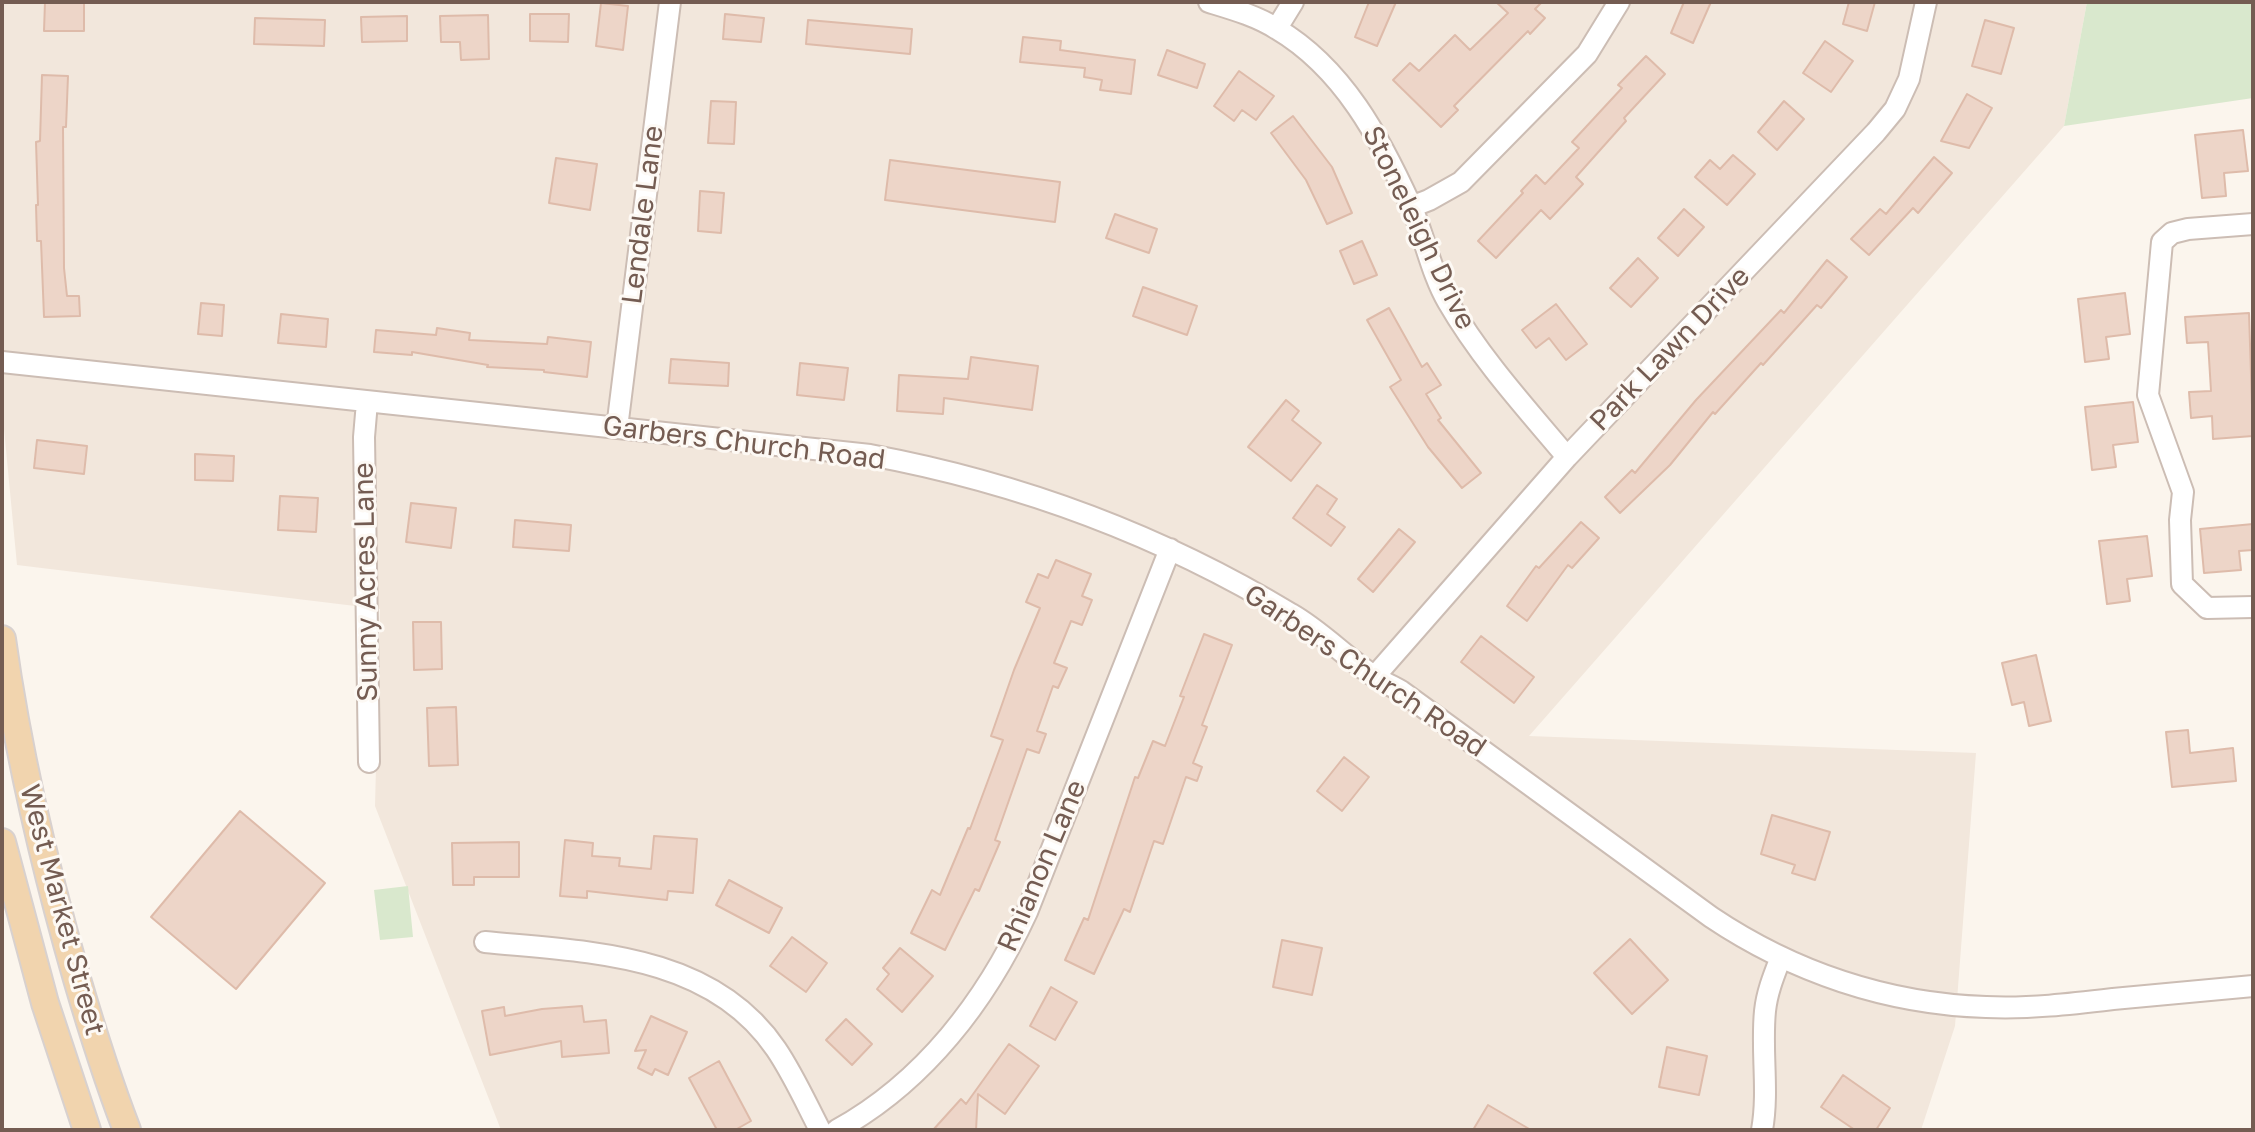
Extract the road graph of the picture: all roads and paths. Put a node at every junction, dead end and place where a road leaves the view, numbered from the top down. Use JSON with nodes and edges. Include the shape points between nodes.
{"nodes":[{"id":1,"x":670,"y":2,"type":"edge"},
{"id":2,"x":1209,"y":2,"type":"edge"},
{"id":3,"x":1293,"y":2,"type":"edge"},
{"id":4,"x":1619,"y":2,"type":"edge"},
{"id":5,"x":1926,"y":2,"type":"edge"},
{"id":6,"x":1277,"y":28,"type":"junction"},
{"id":7,"x":1411,"y":207,"type":"junction"},
{"id":8,"x":2253,"y":224,"type":"edge"},
{"id":9,"x":2,"y":362,"type":"edge"},
{"id":10,"x":367,"y":402,"type":"junction"},
{"id":11,"x":617,"y":428,"type":"junction"},
{"id":12,"x":1567,"y":457,"type":"junction"},
{"id":13,"x":1170,"y":549,"type":"junction"},
{"id":14,"x":2253,"y":607,"type":"edge"},
{"id":15,"x":2,"y":639,"type":"edge"},
{"id":16,"x":1375,"y":676,"type":"junction"},
{"id":17,"x":369,"y":762,"type":"dead end"},
{"id":18,"x":2,"y":842,"type":"edge"},
{"id":19,"x":485,"y":942,"type":"dead end"},
{"id":20,"x":1781,"y":957,"type":"junction"},
{"id":21,"x":2253,"y":986,"type":"edge"},
{"id":22,"x":87,"y":1130,"type":"edge"},
{"id":23,"x":127,"y":1130,"type":"edge"},
{"id":24,"x":820,"y":1130,"type":"edge"},
{"id":25,"x":837,"y":1130,"type":"edge"},
{"id":26,"x":1762,"y":1130,"type":"edge"}],
"edges":[{"from":1,"to":11,"type":"street","name":"Lendale Lane"},
{"from":2,"to":6,"type":"street","name":"Stoneleigh Drive"},
{"from":3,"to":6,"type":"street"},
{"from":4,"to":7,"type":"street","via":[[1587,54],[1461,182]]},
{"from":5,"to":12,"type":"street","name":"Park Lawn Drive","via":[[1909,79],[1895,109]]},
{"from":6,"to":7,"type":"street","name":"Stoneleigh Drive","via":[[1326,69],[1363,111]]},
{"from":7,"to":12,"type":"street","name":"Stoneleigh Drive","via":[[1454,312],[1479,352]]},
{"from":8,"to":14,"type":"street","via":[[2188,229],[2162,242],[2148,395],[2183,492],[2182,584],[2207,608]]},
{"from":9,"to":10,"type":"street","name":"Garbers Church Road"},
{"from":10,"to":11,"type":"street","name":"Garbers Church Road"},
{"from":10,"to":17,"type":"street","name":"Sunny Acres Lane"},
{"from":11,"to":13,"type":"street","name":"Garbers Church Road","via":[[913,463],[1022,491]]},
{"from":12,"to":16,"type":"street","name":"Park Lawn Drive"},
{"from":13,"to":16,"type":"street","name":"Garbers Church Road","via":[[1294,615]]},
{"from":13,"to":25,"type":"street","name":"Rhianon Lane","via":[[1003,962],[919,1069],[872,1109]]},
{"from":15,"to":23,"type":"main road","name":"West Market Street","via":[[52,889]]},
{"from":16,"to":20,"type":"street","name":"Garbers Church Road","via":[[1711,917]]},
{"from":18,"to":22,"type":"main road","name":"West Market Street","via":[[45,1003]]},
{"from":19,"to":24,"type":"street","via":[[611,955],[664,968],[703,985],[735,1006],[775,1047]]},
{"from":20,"to":21,"type":"street","name":"Garbers Church Road","via":[[1870,991],[1965,1006],[2035,1007]]},
{"from":20,"to":26,"type":"street","via":[[1765,1013]]}]}
